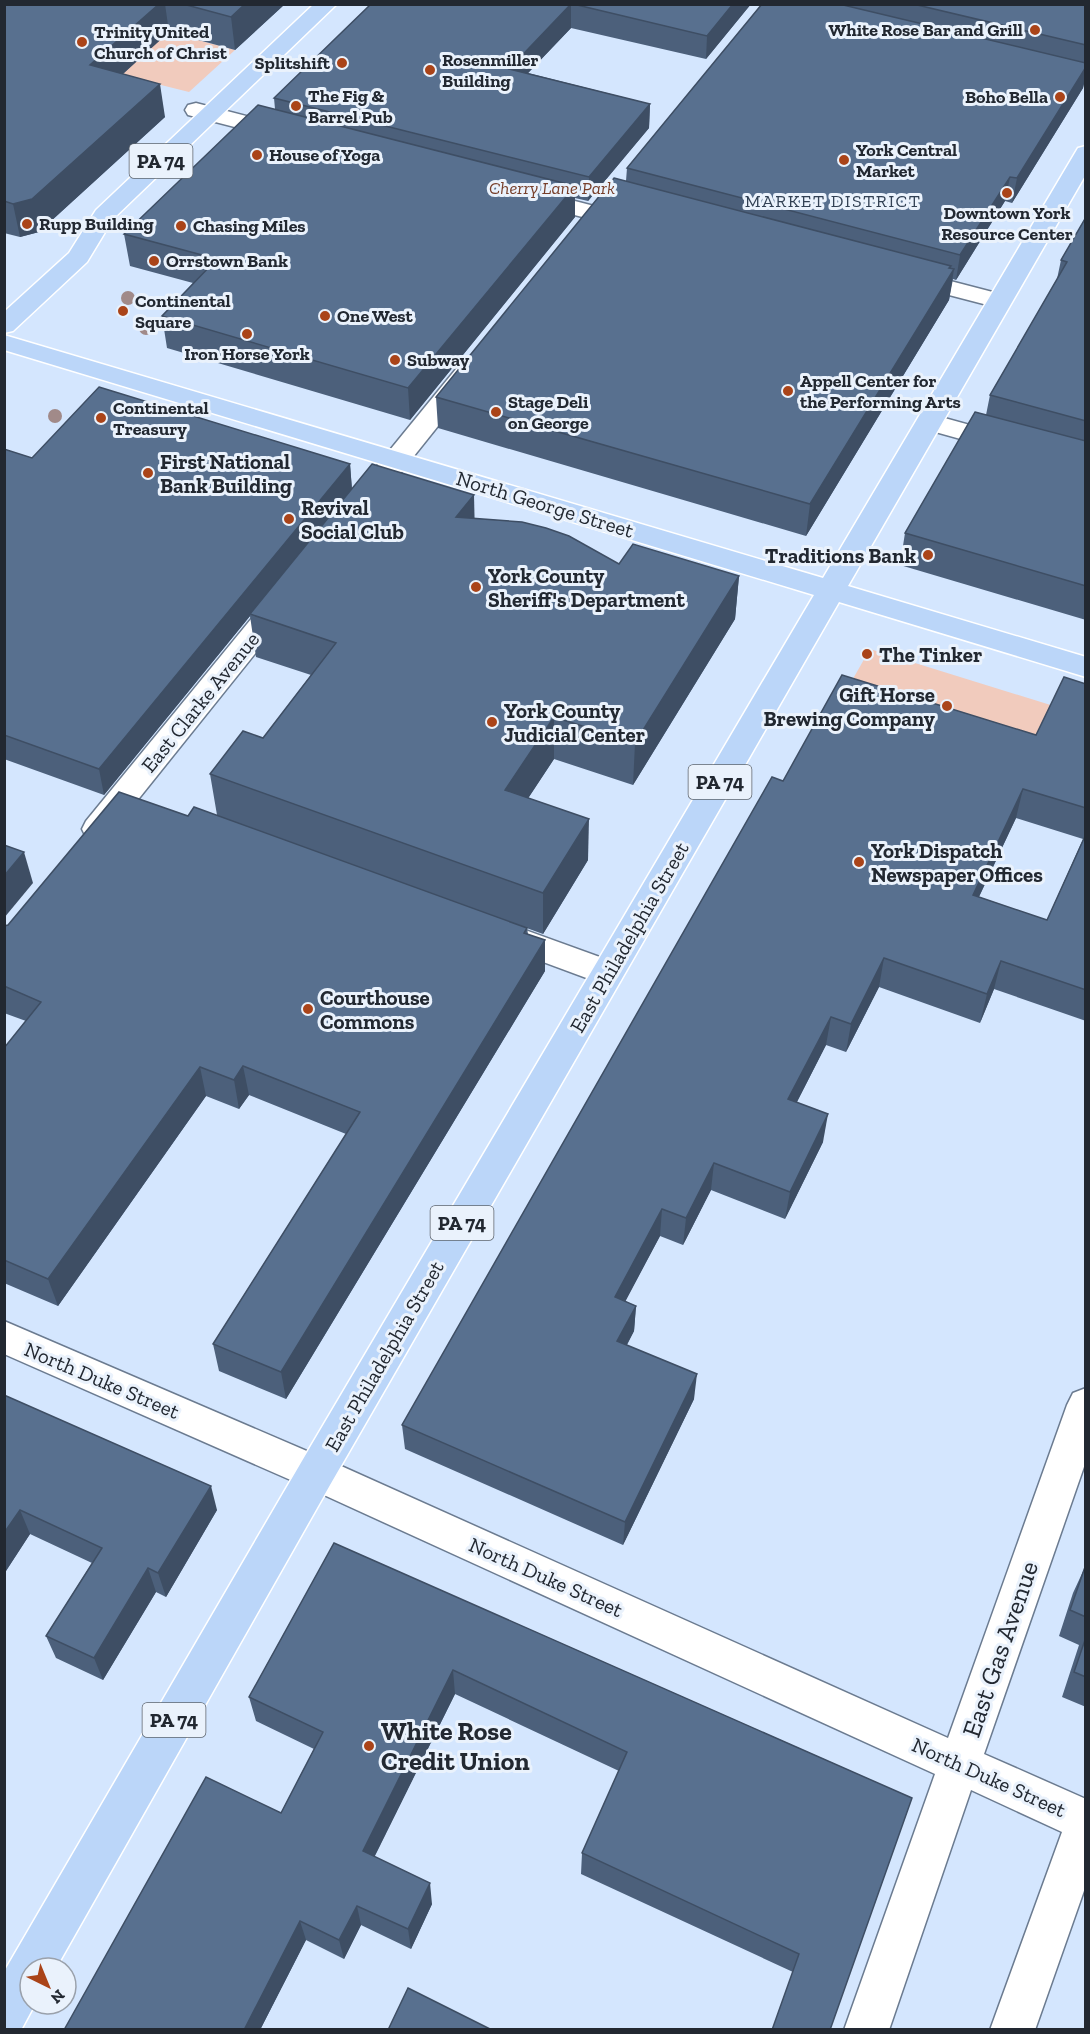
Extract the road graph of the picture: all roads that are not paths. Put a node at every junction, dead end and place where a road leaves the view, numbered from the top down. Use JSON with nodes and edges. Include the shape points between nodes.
{"nodes":[{"id":1,"x":327,"y":4,"type":"edge"},
{"id":2,"x":204,"y":112,"type":"junction"},
{"id":3,"x":302,"y":137,"type":"edge"},
{"id":4,"x":1086,"y":153,"type":"edge"},
{"id":5,"x":507,"y":190,"type":"edge"},
{"id":6,"x":593,"y":214,"type":"edge"},
{"id":7,"x":884,"y":271,"type":"edge"},
{"id":8,"x":999,"y":301,"type":"junction"},
{"id":9,"x":4,"y":326,"type":"edge"},
{"id":10,"x":4,"y":342,"type":"edge"},
{"id":11,"x":477,"y":360,"type":"edge"},
{"id":12,"x":930,"y":422,"type":"junction"},
{"id":13,"x":397,"y":460,"type":"junction"},
{"id":14,"x":1086,"y":466,"type":"edge"},
{"id":15,"x":345,"y":523,"type":"edge"},
{"id":16,"x":294,"y":587,"type":"edge"},
{"id":17,"x":832,"y":591,"type":"junction"},
{"id":18,"x":1086,"y":667,"type":"edge"},
{"id":19,"x":124,"y":796,"type":"junction"},
{"id":20,"x":158,"y":808,"type":"edge"},
{"id":21,"x":79,"y":852,"type":"edge"},
{"id":22,"x":473,"y":923,"type":"edge"},
{"id":23,"x":608,"y":973,"type":"junction"},
{"id":24,"x":4,"y":1337,"type":"edge"},
{"id":25,"x":1086,"y":1405,"type":"edge"},
{"id":26,"x":316,"y":1473,"type":"junction"},
{"id":27,"x":959,"y":1764,"type":"junction"},
{"id":28,"x":1086,"y":1822,"type":"edge"},
{"id":29,"x":38,"y":1956,"type":"edge"},
{"id":30,"x":18,"y":1991,"type":"edge"},
{"id":31,"x":4,"y":2015,"type":"edge"},
{"id":32,"x":866,"y":2030,"type":"edge"},
{"id":33,"x":1012,"y":2030,"type":"edge"}],
"edges":[{"from":1,"to":2,"type":"main road","number":"PA 74"},
{"from":2,"to":3,"type":"street"},
{"from":2,"to":9,"type":"main road","number":"PA 74","via":[[104,215],[78,258]]},
{"from":4,"to":8,"type":"main road","number":"PA 74"},
{"from":5,"to":6,"type":"street"},
{"from":7,"to":8,"type":"street"},
{"from":8,"to":12,"type":"main road","number":"PA 74"},
{"from":10,"to":13,"type":"main road","name":"North George Street"},
{"from":11,"to":13,"type":"street"},
{"from":12,"to":14,"type":"street"},
{"from":12,"to":17,"type":"main road","number":"PA 74"},
{"from":13,"to":15,"type":"street"},
{"from":13,"to":17,"type":"main road","name":"North George Street"},
{"from":16,"to":19,"type":"street","name":"East Clarke Avenue"},
{"from":17,"to":18,"type":"main road","name":"North George Street"},
{"from":17,"to":23,"type":"main road","name":"East Philadelphia Street","number":"PA 74"},
{"from":19,"to":20,"type":"street"},
{"from":19,"to":21,"type":"street","name":"East Clarke Avenue"},
{"from":22,"to":23,"type":"street"},
{"from":23,"to":26,"type":"main road","name":"East Philadelphia Street","number":"PA 74"},
{"from":24,"to":26,"type":"street","name":"North Duke Street"},
{"from":25,"to":27,"type":"street","name":"East Gas Avenue"},
{"from":26,"to":27,"type":"street","name":"North Duke Street"},
{"from":26,"to":29,"type":"main road","name":"East Philadelphia Street","number":"PA 74"},
{"from":27,"to":28,"type":"street","name":"North Duke Street"},
{"from":27,"to":32,"type":"street","name":"East Gas Avenue"},
{"from":28,"to":33,"type":"street"},
{"from":30,"to":31,"type":"main road","name":"East Philadelphia Street","number":"PA 74"}]}
